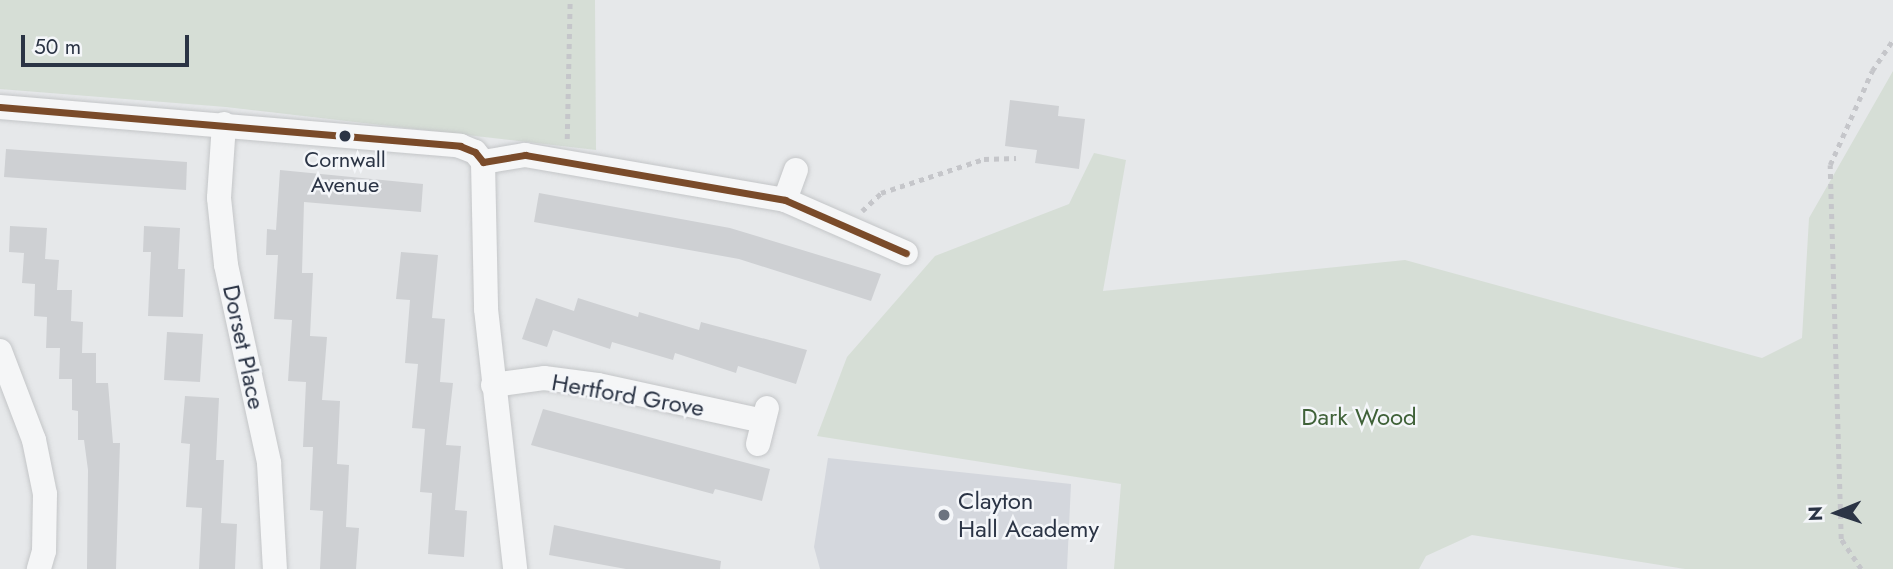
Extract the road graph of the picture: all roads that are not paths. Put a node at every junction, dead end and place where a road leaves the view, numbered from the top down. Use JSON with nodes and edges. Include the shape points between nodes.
{"nodes":[{"id":1,"x":0,"y":107,"type":"edge"},
{"id":2,"x":224,"y":124,"type":"junction"},
{"id":3,"x":483,"y":162,"type":"junction"},
{"id":4,"x":796,"y":170,"type":"dead end"},
{"id":5,"x":785,"y":200,"type":"junction"},
{"id":6,"x":906,"y":253,"type":"dead end"},
{"id":7,"x":0,"y":351,"type":"edge"},
{"id":8,"x":493,"y":385,"type":"junction"},
{"id":9,"x":763,"y":424,"type":"dead end"},
{"id":10,"x":39,"y":569,"type":"edge"},
{"id":11,"x":275,"y":569,"type":"edge"},
{"id":12,"x":515,"y":569,"type":"edge"}],
"edges":[{"from":1,"to":2,"type":"street"},
{"from":2,"to":3,"type":"street","via":[[460,146],[475,152]]},
{"from":2,"to":11,"type":"street","name":"Dorset Place","via":[[219,198],[226,265],[268,463],[277,544]]},
{"from":3,"to":5,"type":"street","via":[[525,155]]},
{"from":3,"to":8,"type":"street"},
{"from":4,"to":5,"type":"street"},
{"from":5,"to":6,"type":"street"},
{"from":7,"to":10,"type":"street","via":[[34,440],[45,494],[44,551]]},
{"from":8,"to":9,"type":"street","name":"Hertford Grove","via":[[544,378],[598,385]]},
{"from":8,"to":12,"type":"street"}]}
